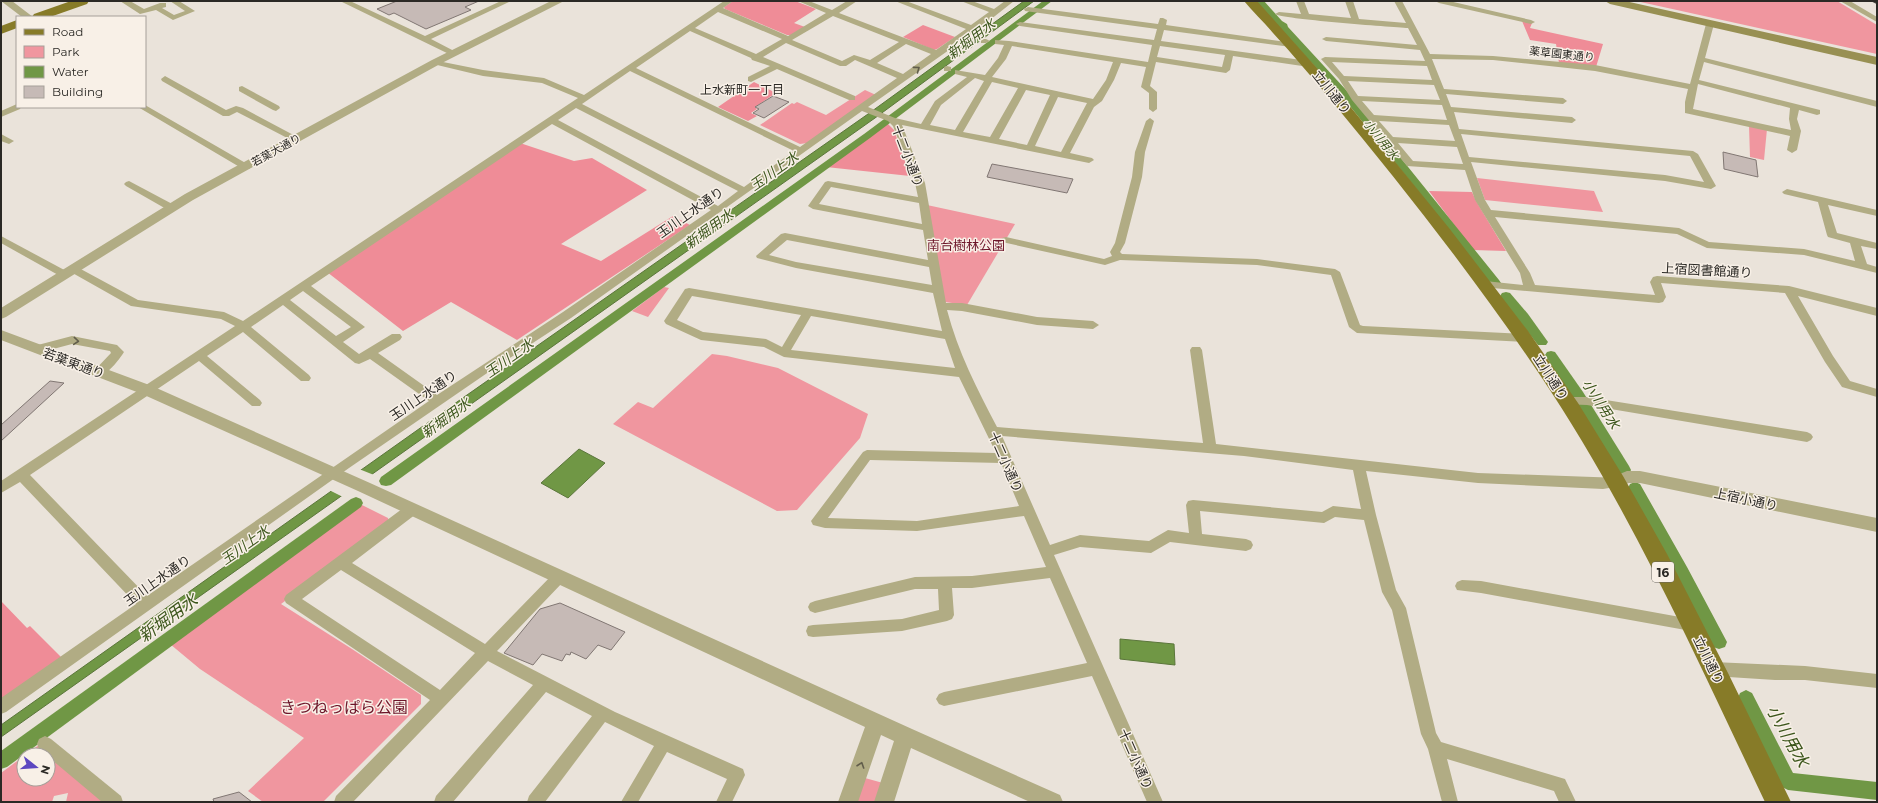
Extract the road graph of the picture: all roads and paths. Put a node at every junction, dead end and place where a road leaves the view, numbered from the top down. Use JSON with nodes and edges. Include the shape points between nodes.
{"nodes":[{"id":1,"x":6,"y":1,"type":"edge"},
{"id":2,"x":83,"y":1,"type":"edge"},
{"id":3,"x":124,"y":1,"type":"edge"},
{"id":4,"x":173,"y":1,"type":"edge"},
{"id":5,"x":344,"y":1,"type":"edge"},
{"id":6,"x":507,"y":1,"type":"edge"},
{"id":7,"x":559,"y":1,"type":"edge"},
{"id":8,"x":729,"y":1,"type":"edge"},
{"id":9,"x":802,"y":1,"type":"edge"},
{"id":10,"x":853,"y":1,"type":"edge"},
{"id":11,"x":899,"y":1,"type":"edge"},
{"id":12,"x":964,"y":1,"type":"edge"},
{"id":13,"x":1010,"y":1,"type":"edge"},
{"id":14,"x":1250,"y":1,"type":"edge"},
{"id":15,"x":1300,"y":1,"type":"edge"},
{"id":16,"x":1349,"y":1,"type":"edge"},
{"id":17,"x":1398,"y":1,"type":"edge"},
{"id":18,"x":1439,"y":1,"type":"edge"},
{"id":19,"x":1610,"y":1,"type":"edge"},
{"id":20,"x":1844,"y":1,"type":"edge"},
{"id":21,"x":156,"y":7,"type":"junction"},
{"id":22,"x":718,"y":9,"type":"junction"},
{"id":23,"x":1034,"y":10,"type":"dead end"},
{"id":24,"x":996,"y":12,"type":"junction"},
{"id":25,"x":833,"y":13,"type":"junction"},
{"id":26,"x":1279,"y":14,"type":"dead end"},
{"id":27,"x":27,"y":16,"type":"edge"},
{"id":28,"x":41,"y":16,"type":"edge"},
{"id":29,"x":1306,"y":17,"type":"junction"},
{"id":30,"x":1877,"y":20,"type":"edge"},
{"id":31,"x":1356,"y":21,"type":"junction"},
{"id":32,"x":1531,"y":22,"type":"dead end"},
{"id":33,"x":1162,"y":23,"type":"junction"},
{"id":34,"x":16,"y":24,"type":"edge"},
{"id":35,"x":1020,"y":24,"type":"dead end"},
{"id":36,"x":1710,"y":24,"type":"junction"},
{"id":37,"x":1410,"y":26,"type":"junction"},
{"id":38,"x":689,"y":28,"type":"junction"},
{"id":39,"x":973,"y":29,"type":"junction"},
{"id":40,"x":1,"y":30,"type":"edge"},
{"id":41,"x":425,"y":38,"type":"junction"},
{"id":42,"x":1052,"y":39,"type":"junction"},
{"id":43,"x":1326,"y":39,"type":"dead end"},
{"id":44,"x":788,"y":40,"type":"junction"},
{"id":45,"x":905,"y":41,"type":"junction"},
{"id":46,"x":998,"y":42,"type":"dead end"},
{"id":47,"x":1009,"y":44,"type":"junction"},
{"id":48,"x":1157,"y":44,"type":"junction"},
{"id":49,"x":1291,"y":45,"type":"junction"},
{"id":50,"x":1422,"y":48,"type":"junction"},
{"id":51,"x":453,"y":54,"type":"junction"},
{"id":52,"x":938,"y":54,"type":"junction"},
{"id":53,"x":1229,"y":54,"type":"junction"},
{"id":54,"x":755,"y":58,"type":"junction"},
{"id":55,"x":1701,"y":59,"type":"junction"},
{"id":56,"x":1118,"y":60,"type":"junction"},
{"id":57,"x":1428,"y":60,"type":"junction"},
{"id":58,"x":1877,"y":61,"type":"edge"},
{"id":59,"x":436,"y":62,"type":"junction"},
{"id":60,"x":1153,"y":62,"type":"junction"},
{"id":61,"x":870,"y":64,"type":"junction"},
{"id":62,"x":1310,"y":64,"type":"junction"},
{"id":63,"x":776,"y":66,"type":"junction"},
{"id":64,"x":630,"y":68,"type":"junction"},
{"id":65,"x":958,"y":72,"type":"dead end"},
{"id":66,"x":973,"y":76,"type":"junction"},
{"id":67,"x":905,"y":78,"type":"junction"},
{"id":68,"x":1342,"y":78,"type":"junction"},
{"id":69,"x":165,"y":79,"type":"dead end"},
{"id":70,"x":987,"y":79,"type":"junction"},
{"id":71,"x":751,"y":80,"type":"dead end"},
{"id":72,"x":1694,"y":84,"type":"junction"},
{"id":73,"x":1023,"y":86,"type":"junction"},
{"id":74,"x":1438,"y":87,"type":"junction"},
{"id":75,"x":242,"y":88,"type":"dead end"},
{"id":76,"x":1055,"y":94,"type":"junction"},
{"id":77,"x":585,"y":98,"type":"junction"},
{"id":78,"x":852,"y":98,"type":"dead end"},
{"id":79,"x":1355,"y":98,"type":"junction"},
{"id":80,"x":262,"y":100,"type":"junction"},
{"id":81,"x":1563,"y":101,"type":"dead end"},
{"id":82,"x":1094,"y":102,"type":"junction"},
{"id":83,"x":576,"y":104,"type":"junction"},
{"id":84,"x":1877,"y":104,"type":"edge"},
{"id":85,"x":1447,"y":106,"type":"junction"},
{"id":86,"x":1795,"y":106,"type":"junction"},
{"id":87,"x":16,"y":107,"type":"edge"},
{"id":88,"x":144,"y":108,"type":"edge"},
{"id":89,"x":276,"y":108,"type":"dead end"},
{"id":90,"x":862,"y":108,"type":"junction"},
{"id":91,"x":1153,"y":109,"type":"dead end"},
{"id":92,"x":240,"y":110,"type":"junction"},
{"id":93,"x":1817,"y":112,"type":"dead end"},
{"id":94,"x":1,"y":114,"type":"edge"},
{"id":95,"x":1372,"y":118,"type":"junction"},
{"id":96,"x":891,"y":119,"type":"junction"},
{"id":97,"x":552,"y":120,"type":"junction"},
{"id":98,"x":1572,"y":120,"type":"dead end"},
{"id":99,"x":1150,"y":121,"type":"dead end"},
{"id":100,"x":924,"y":127,"type":"junction"},
{"id":101,"x":1455,"y":127,"type":"junction"},
{"id":102,"x":957,"y":134,"type":"junction"},
{"id":103,"x":1794,"y":134,"type":"junction"},
{"id":104,"x":296,"y":139,"type":"junction"},
{"id":105,"x":1390,"y":140,"type":"junction"},
{"id":106,"x":993,"y":141,"type":"junction"},
{"id":107,"x":1460,"y":144,"type":"junction"},
{"id":108,"x":1030,"y":148,"type":"junction"},
{"id":109,"x":1792,"y":150,"type":"dead end"},
{"id":110,"x":801,"y":151,"type":"junction"},
{"id":111,"x":1064,"y":155,"type":"junction"},
{"id":112,"x":1089,"y":160,"type":"dead end"},
{"id":113,"x":1466,"y":163,"type":"junction"},
{"id":114,"x":246,"y":167,"type":"junction"},
{"id":115,"x":129,"y":184,"type":"dead end"},
{"id":116,"x":745,"y":191,"type":"junction"},
{"id":117,"x":1787,"y":192,"type":"dead end"},
{"id":118,"x":1822,"y":200,"type":"junction"},
{"id":119,"x":923,"y":201,"type":"junction"},
{"id":120,"x":172,"y":208,"type":"junction"},
{"id":121,"x":718,"y":210,"type":"junction"},
{"id":122,"x":1877,"y":213,"type":"edge"},
{"id":123,"x":1488,"y":214,"type":"junction"},
{"id":124,"x":927,"y":228,"type":"junction"},
{"id":125,"x":1,"y":239,"type":"edge"},
{"id":126,"x":1006,"y":240,"type":"dead end"},
{"id":127,"x":1855,"y":241,"type":"junction"},
{"id":128,"x":1877,"y":246,"type":"edge"},
{"id":129,"x":1119,"y":257,"type":"junction"},
{"id":130,"x":933,"y":264,"type":"junction"},
{"id":131,"x":1862,"y":266,"type":"junction"},
{"id":132,"x":1877,"y":270,"type":"edge"},
{"id":133,"x":68,"y":272,"type":"junction"},
{"id":134,"x":1485,"y":285,"type":"junction"},
{"id":135,"x":303,"y":286,"type":"junction"},
{"id":136,"x":1530,"y":288,"type":"junction"},
{"id":137,"x":938,"y":290,"type":"junction"},
{"id":138,"x":1788,"y":290,"type":"junction"},
{"id":139,"x":282,"y":299,"type":"junction"},
{"id":140,"x":941,"y":306,"type":"junction"},
{"id":141,"x":808,"y":312,"type":"junction"},
{"id":142,"x":1877,"y":312,"type":"edge"},
{"id":143,"x":1,"y":314,"type":"edge"},
{"id":144,"x":1093,"y":325,"type":"dead end"},
{"id":145,"x":242,"y":326,"type":"junction"},
{"id":146,"x":1,"y":335,"type":"edge"},
{"id":147,"x":949,"y":336,"type":"junction"},
{"id":148,"x":396,"y":337,"type":"dead end"},
{"id":149,"x":1525,"y":338,"type":"junction"},
{"id":150,"x":336,"y":341,"type":"junction"},
{"id":151,"x":38,"y":349,"type":"junction"},
{"id":152,"x":1196,"y":350,"type":"dead end"},
{"id":153,"x":784,"y":353,"type":"junction"},
{"id":154,"x":370,"y":354,"type":"junction"},
{"id":155,"x":199,"y":355,"type":"junction"},
{"id":156,"x":99,"y":372,"type":"junction"},
{"id":157,"x":962,"y":372,"type":"junction"},
{"id":158,"x":305,"y":378,"type":"dead end"},
{"id":159,"x":147,"y":390,"type":"junction"},
{"id":160,"x":1877,"y":393,"type":"edge"},
{"id":161,"x":1577,"y":401,"type":"junction"},
{"id":162,"x":438,"y":402,"type":"junction"},
{"id":163,"x":256,"y":403,"type":"dead end"},
{"id":164,"x":993,"y":431,"type":"junction"},
{"id":165,"x":1807,"y":437,"type":"dead end"},
{"id":166,"x":1210,"y":448,"type":"junction"},
{"id":167,"x":1004,"y":458,"type":"junction"},
{"id":168,"x":1358,"y":466,"type":"junction"},
{"id":169,"x":21,"y":474,"type":"junction"},
{"id":170,"x":339,"y":476,"type":"junction"},
{"id":171,"x":1616,"y":482,"type":"junction"},
{"id":172,"x":1,"y":488,"type":"edge"},
{"id":173,"x":411,"y":510,"type":"junction"},
{"id":174,"x":1027,"y":510,"type":"junction"},
{"id":175,"x":1369,"y":514,"type":"junction"},
{"id":176,"x":1877,"y":525,"type":"edge"},
{"id":177,"x":1196,"y":539,"type":"junction"},
{"id":178,"x":1246,"y":545,"type":"dead end"},
{"id":179,"x":1045,"y":552,"type":"junction"},
{"id":180,"x":341,"y":563,"type":"junction"},
{"id":181,"x":1054,"y":572,"type":"junction"},
{"id":182,"x":560,"y":577,"type":"junction"},
{"id":183,"x":944,"y":582,"type":"junction"},
{"id":184,"x":1462,"y":586,"type":"dead end"},
{"id":185,"x":146,"y":605,"type":"junction"},
{"id":186,"x":814,"y":607,"type":"dead end"},
{"id":187,"x":1691,"y":625,"type":"junction"},
{"id":188,"x":813,"y":631,"type":"dead end"},
{"id":189,"x":487,"y":652,"type":"junction"},
{"id":190,"x":1096,"y":668,"type":"junction"},
{"id":191,"x":1713,"y":669,"type":"junction"},
{"id":192,"x":1877,"y":681,"type":"edge"},
{"id":193,"x":544,"y":683,"type":"junction"},
{"id":194,"x":441,"y":699,"type":"junction"},
{"id":195,"x":944,"y":699,"type":"dead end"},
{"id":196,"x":1,"y":707,"type":"edge"},
{"id":197,"x":603,"y":713,"type":"junction"},
{"id":198,"x":876,"y":722,"type":"junction"},
{"id":199,"x":905,"y":736,"type":"junction"},
{"id":200,"x":664,"y":743,"type":"junction"},
{"id":201,"x":44,"y":744,"type":"dead end"},
{"id":202,"x":1436,"y":748,"type":"junction"},
{"id":203,"x":115,"y":802,"type":"edge"},
{"id":204,"x":342,"y":802,"type":"edge"},
{"id":205,"x":442,"y":802,"type":"edge"},
{"id":206,"x":535,"y":802,"type":"edge"},
{"id":207,"x":629,"y":802,"type":"edge"},
{"id":208,"x":724,"y":802,"type":"edge"},
{"id":209,"x":848,"y":802,"type":"edge"},
{"id":210,"x":884,"y":802,"type":"edge"},
{"id":211,"x":1053,"y":802,"type":"edge"},
{"id":212,"x":1155,"y":802,"type":"edge"},
{"id":213,"x":1450,"y":802,"type":"edge"},
{"id":214,"x":1568,"y":802,"type":"edge"},
{"id":215,"x":1778,"y":802,"type":"edge"}],
"edges":[{"from":1,"to":27,"type":"street"},
{"from":2,"to":28,"type":"main road"},
{"from":3,"to":21,"type":"street","via":[[143,12]]},
{"from":4,"to":21,"type":"street"},
{"from":4,"to":21,"type":"street","via":[[191,12],[173,18]]},
{"from":5,"to":41,"type":"street"},
{"from":6,"to":41,"type":"street"},
{"from":7,"to":51,"type":"street","name":"若葉大通り"},
{"from":8,"to":22,"type":"street"},
{"from":9,"to":25,"type":"street"},
{"from":10,"to":25,"type":"street"},
{"from":11,"to":39,"type":"street"},
{"from":12,"to":24,"type":"street"},
{"from":13,"to":24,"type":"street","name":"玉川上水通り"},
{"from":14,"to":49,"type":"main road","name":"立川通り","number":"16"},
{"from":15,"to":29,"type":"street"},
{"from":16,"to":31,"type":"street"},
{"from":17,"to":37,"type":"street"},
{"from":18,"to":32,"type":"street"},
{"from":19,"to":36,"type":"main road"},
{"from":20,"to":30,"type":"street"},
{"from":22,"to":38,"type":"street"},
{"from":22,"to":44,"type":"street"},
{"from":23,"to":33,"type":"street"},
{"from":24,"to":39,"type":"street","name":"玉川上水通り"},
{"from":25,"to":44,"type":"street"},
{"from":25,"to":45,"type":"street"},
{"from":26,"to":29,"type":"street"},
{"from":29,"to":31,"type":"street"},
{"from":31,"to":37,"type":"street"},
{"from":33,"to":48,"type":"street"},
{"from":33,"to":49,"type":"street"},
{"from":34,"to":40,"type":"main road"},
{"from":35,"to":42,"type":"street"},
{"from":36,"to":55,"type":"street"},
{"from":36,"to":58,"type":"main road"},
{"from":37,"to":50,"type":"street"},
{"from":38,"to":54,"type":"street"},
{"from":38,"to":64,"type":"street"},
{"from":39,"to":52,"type":"street","name":"玉川上水通り"},
{"from":41,"to":51,"type":"street"},
{"from":42,"to":47,"type":"street"},
{"from":42,"to":48,"type":"street"},
{"from":42,"to":56,"type":"street"},
{"from":43,"to":50,"type":"street"},
{"from":44,"to":54,"type":"street"},
{"from":44,"to":61,"type":"street","via":[[843,64],[854,57]]},
{"from":45,"to":52,"type":"street"},
{"from":45,"to":61,"type":"street"},
{"from":46,"to":47,"type":"street"},
{"from":47,"to":70,"type":"street","via":[[1002,59]]},
{"from":48,"to":53,"type":"street"},
{"from":48,"to":60,"type":"street"},
{"from":49,"to":62,"type":"main road","name":"立川通り","number":"16"},
{"from":50,"to":57,"type":"street"},
{"from":51,"to":59,"type":"street","name":"若葉大通り"},
{"from":67,"to":52,"type":"street","name":"玉川上水通り","one_way":true},
{"from":53,"to":60,"type":"street","via":[[1226,70]]},
{"from":53,"to":62,"type":"street"},
{"from":54,"to":63,"type":"street"},
{"from":55,"to":72,"type":"street"},
{"from":55,"to":84,"type":"street"},
{"from":56,"to":60,"type":"street"},
{"from":56,"to":82,"type":"street","via":[[1110,80],[1099,99]]},
{"from":57,"to":68,"type":"street","name":"薬草園東通り","via":[[1325,59]]},
{"from":57,"to":72,"type":"street","name":"薬草園東通り","via":[[1493,58],[1595,68]]},
{"from":57,"to":74,"type":"street"},
{"from":59,"to":77,"type":"street","via":[[483,73],[544,81]]},
{"from":59,"to":104,"type":"street","name":"若葉大通り"},
{"from":60,"to":91,"type":"street","via":[[1145,87],[1153,92]]},
{"from":61,"to":67,"type":"street"},
{"from":62,"to":134,"type":"main road","name":"立川通り","number":"16"},
{"from":63,"to":71,"type":"street"},
{"from":63,"to":78,"type":"street"},
{"from":64,"to":77,"type":"street"},
{"from":64,"to":110,"type":"street"},
{"from":65,"to":66,"type":"street"},
{"from":66,"to":70,"type":"street"},
{"from":66,"to":100,"type":"street","via":[[938,103]]},
{"from":67,"to":90,"type":"street","name":"玉川上水通り"},
{"from":68,"to":74,"type":"street"},
{"from":68,"to":79,"type":"street"},
{"from":69,"to":92,"type":"street","via":[[226,114],[236,109]]},
{"from":70,"to":73,"type":"street"},
{"from":70,"to":102,"type":"street"},
{"from":72,"to":86,"type":"street","name":"薬草園東通り"},
{"from":72,"to":103,"type":"street","via":[[1688,111]]},
{"from":73,"to":76,"type":"street"},
{"from":73,"to":106,"type":"street"},
{"from":74,"to":81,"type":"street"},
{"from":74,"to":85,"type":"street"},
{"from":75,"to":80,"type":"street"},
{"from":76,"to":82,"type":"street"},
{"from":76,"to":108,"type":"street"},
{"from":77,"to":83,"type":"street"},
{"from":79,"to":85,"type":"street"},
{"from":79,"to":95,"type":"street"},
{"from":80,"to":89,"type":"street"},
{"from":80,"to":92,"type":"street"},
{"from":82,"to":111,"type":"street"},
{"from":83,"to":97,"type":"street"},
{"from":83,"to":116,"type":"street"},
{"from":85,"to":98,"type":"street"},
{"from":85,"to":101,"type":"street"},
{"from":86,"to":93,"type":"street","name":"薬草園東通り"},
{"from":86,"to":103,"type":"street"},
{"from":87,"to":94,"type":"street"},
{"from":88,"to":114,"type":"street"},
{"from":90,"to":96,"type":"street"},
{"from":90,"to":110,"type":"street","name":"玉川上水通り"},
{"from":92,"to":104,"type":"street"},
{"from":95,"to":101,"type":"street"},
{"from":95,"to":105,"type":"street"},
{"from":96,"to":100,"type":"street"},
{"from":96,"to":119,"type":"street","name":"十二小通り","via":[[913,164]]},
{"from":97,"to":121,"type":"street"},
{"from":97,"to":135,"type":"street"},
{"from":99,"to":129,"type":"street","via":[[1140,152],[1136,184],[1120,243],[1115,252]]},
{"from":100,"to":102,"type":"street"},
{"from":101,"to":107,"type":"street"},
{"from":101,"to":113,"type":"street","via":[[1693,154],[1711,186],[1665,178]]},
{"from":102,"to":106,"type":"street"},
{"from":103,"to":109,"type":"street"},
{"from":104,"to":114,"type":"street","name":"若葉大通り"},
{"from":105,"to":107,"type":"street"},
{"from":105,"to":113,"type":"street","via":[[1410,164]]},
{"from":106,"to":108,"type":"street"},
{"from":107,"to":113,"type":"street"},
{"from":108,"to":111,"type":"street"},
{"from":110,"to":116,"type":"street","name":"玉川上水通り"},
{"from":111,"to":112,"type":"street"},
{"from":113,"to":123,"type":"street"},
{"from":114,"to":120,"type":"street","name":"若葉大通り"},
{"from":115,"to":120,"type":"street"},
{"from":116,"to":121,"type":"street","name":"玉川上水通り"},
{"from":117,"to":118,"type":"street"},
{"from":118,"to":122,"type":"street"},
{"from":118,"to":127,"type":"street","via":[[1832,235]]},
{"from":119,"to":124,"type":"street","name":"十二小通り"},
{"from":119,"to":124,"type":"street","via":[[828,184],[813,206]]},
{"from":120,"to":133,"type":"street","name":"若葉大通り"},
{"from":121,"to":162,"type":"street","name":"玉川上水通り"},
{"from":123,"to":131,"type":"street","via":[[1679,231],[1706,245],[1804,252]]},
{"from":123,"to":136,"type":"street","via":[[1525,273]]},
{"from":124,"to":130,"type":"street","name":"十二小通り"},
{"from":125,"to":133,"type":"street"},
{"from":126,"to":129,"type":"street","via":[[1105,262]]},
{"from":127,"to":128,"type":"street"},
{"from":127,"to":131,"type":"street"},
{"from":129,"to":149,"type":"street","via":[[1229,260],[1299,265],[1335,272],[1354,327],[1361,330]]},
{"from":130,"to":137,"type":"street","name":"十二小通り"},
{"from":130,"to":137,"type":"street","via":[[785,236],[761,256],[796,265]]},
{"from":131,"to":132,"type":"street"},
{"from":133,"to":143,"type":"street","name":"若葉大通り"},
{"from":133,"to":145,"type":"street","via":[[135,303],[224,316]]},
{"from":134,"to":136,"type":"street","name":"上宿図書館通り"},
{"from":134,"to":149,"type":"main road","name":"立川通り","number":"16"},
{"from":135,"to":139,"type":"street"},
{"from":135,"to":150,"type":"street","via":[[359,327]]},
{"from":136,"to":138,"type":"street","name":"上宿図書館通り","via":[[1659,299],[1661,297],[1654,282],[1657,279]]},
{"from":137,"to":140,"type":"street","name":"十二小通り"},
{"from":138,"to":142,"type":"street","name":"上宿図書館通り"},
{"from":138,"to":160,"type":"street","via":[[1846,384]]},
{"from":139,"to":145,"type":"street"},
{"from":139,"to":150,"type":"street"},
{"from":140,"to":144,"type":"street","via":[[962,307],[1037,321]]},
{"from":140,"to":147,"type":"street","name":"十二小通り"},
{"from":141,"to":147,"type":"street"},
{"from":141,"to":153,"type":"street"},
{"from":141,"to":153,"type":"street","via":[[689,292],[670,321],[701,336],[766,343]]},
{"from":145,"to":155,"type":"street"},
{"from":145,"to":158,"type":"street"},
{"from":146,"to":151,"type":"street","name":"若葉東通り"},
{"from":147,"to":157,"type":"street","name":"十二小通り"},
{"from":148,"to":154,"type":"street"},
{"from":149,"to":161,"type":"main road","name":"立川通り","number":"16"},
{"from":150,"to":154,"type":"street","via":[[360,360]]},
{"from":151,"to":156,"type":"street","name":"若葉東通り"},
{"from":151,"to":156,"type":"street","one_way":true,"via":[[72,340],[113,348],[118,352]]},
{"from":152,"to":166,"type":"street"},
{"from":153,"to":157,"type":"street"},
{"from":154,"to":162,"type":"street"},
{"from":155,"to":159,"type":"street"},
{"from":155,"to":163,"type":"street"},
{"from":156,"to":159,"type":"street","name":"若葉東通り"},
{"from":157,"to":164,"type":"street","name":"十二小通り"},
{"from":159,"to":169,"type":"street"},
{"from":159,"to":170,"type":"street","name":"若葉東通り"},
{"from":161,"to":165,"type":"street"},
{"from":161,"to":171,"type":"main road","name":"立川通り","number":"16"},
{"from":162,"to":170,"type":"street","name":"玉川上水通り"},
{"from":164,"to":166,"type":"street"},
{"from":164,"to":167,"type":"street","name":"十二小通り"},
{"from":166,"to":168,"type":"street"},
{"from":167,"to":174,"type":"street","name":"十二小通り"},
{"from":167,"to":174,"type":"street","via":[[867,455],[818,521],[917,526]]},
{"from":168,"to":171,"type":"street","via":[[1478,478],[1604,484]]},
{"from":168,"to":175,"type":"street"},
{"from":169,"to":172,"type":"street"},
{"from":169,"to":185,"type":"street"},
{"from":170,"to":173,"type":"street","name":"若葉東通り"},
{"from":170,"to":185,"type":"street","name":"玉川上水通り"},
{"from":171,"to":176,"type":"street","name":"上宿小通り","via":[[1627,477],[1640,477]]},
{"from":171,"to":187,"type":"main road","name":"立川通り","number":"16"},
{"from":173,"to":180,"type":"street"},
{"from":173,"to":182,"type":"street","name":"若葉東通り"},
{"from":174,"to":179,"type":"street","name":"十二小通り"},
{"from":175,"to":177,"type":"street","via":[[1333,510],[1324,518],[1193,505]]},
{"from":175,"to":202,"type":"street","via":[[1389,592],[1398,608],[1429,734]]},
{"from":177,"to":178,"type":"street"},
{"from":177,"to":179,"type":"street","via":[[1168,536],[1150,547],[1080,541]]},
{"from":179,"to":181,"type":"street","name":"十二小通り"},
{"from":180,"to":189,"type":"street"},
{"from":180,"to":194,"type":"street","via":[[291,599]]},
{"from":181,"to":183,"type":"street","via":[[972,582]]},
{"from":181,"to":190,"type":"street","name":"十二小通り"},
{"from":182,"to":189,"type":"street"},
{"from":182,"to":198,"type":"street","name":"若葉東通り"},
{"from":183,"to":186,"type":"street","via":[[915,583]]},
{"from":183,"to":188,"type":"street","via":[[947,615],[902,625]]},
{"from":184,"to":187,"type":"street","via":[[1481,587]]},
{"from":185,"to":196,"type":"street","name":"玉川上水通り"},
{"from":187,"to":191,"type":"main road","name":"立川通り","number":"16"},
{"from":189,"to":193,"type":"street"},
{"from":189,"to":194,"type":"street"},
{"from":190,"to":195,"type":"street"},
{"from":190,"to":212,"type":"street","name":"十二小通り"},
{"from":191,"to":192,"type":"street","via":[[1805,673]]},
{"from":191,"to":215,"type":"main road","name":"立川通り","number":"16"},
{"from":193,"to":197,"type":"street"},
{"from":193,"to":205,"type":"street"},
{"from":194,"to":204,"type":"street"},
{"from":197,"to":200,"type":"street"},
{"from":197,"to":206,"type":"street"},
{"from":198,"to":199,"type":"street","name":"若葉東通り"},
{"from":209,"to":198,"type":"street","one_way":true},
{"from":199,"to":210,"type":"street"},
{"from":199,"to":211,"type":"street","name":"若葉東通り"},
{"from":200,"to":207,"type":"street"},
{"from":200,"to":208,"type":"street","via":[[737,775]]},
{"from":201,"to":203,"type":"street"},
{"from":202,"to":213,"type":"street"},
{"from":202,"to":214,"type":"street","via":[[1558,785]]}]}
